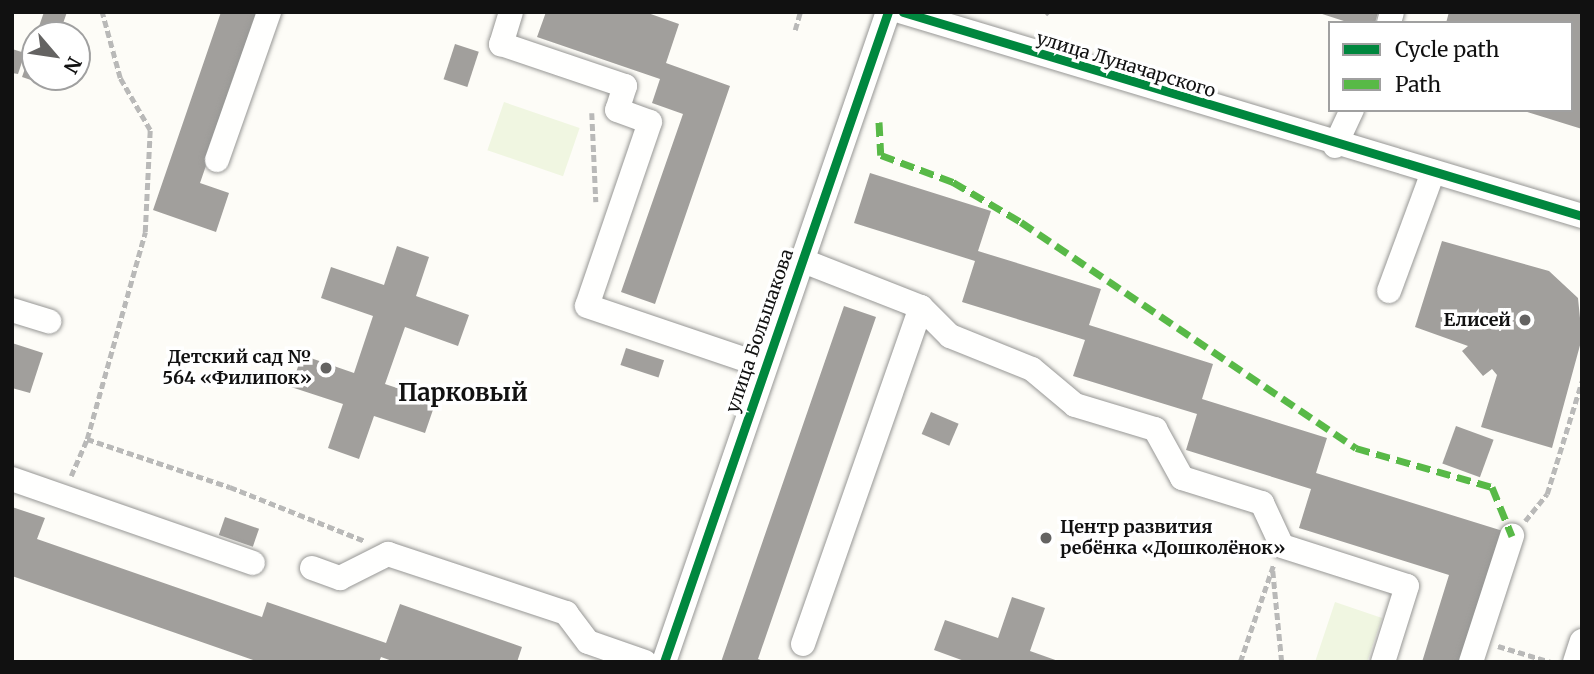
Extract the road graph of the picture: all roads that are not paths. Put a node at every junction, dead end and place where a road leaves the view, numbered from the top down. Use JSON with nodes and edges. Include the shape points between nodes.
{"nodes":[{"id":1,"x":269,"y":12,"type":"edge"},
{"id":2,"x":511,"y":12,"type":"edge"},
{"id":3,"x":888,"y":12,"type":"edge"},
{"id":4,"x":903,"y":12,"type":"edge"},
{"id":5,"x":1351,"y":112,"type":"edge"},
{"id":6,"x":1335,"y":145,"type":"junction"},
{"id":7,"x":217,"y":160,"type":"dead end"},
{"id":8,"x":1433,"y":172,"type":"junction"},
{"id":9,"x":1582,"y":216,"type":"edge"},
{"id":10,"x":801,"y":260,"type":"junction"},
{"id":11,"x":1389,"y":291,"type":"dead end"},
{"id":12,"x":921,"y":307,"type":"junction"},
{"id":13,"x":12,"y":310,"type":"edge"},
{"id":14,"x":49,"y":321,"type":"dead end"},
{"id":15,"x":764,"y":366,"type":"junction"},
{"id":16,"x":12,"y":479,"type":"edge"},
{"id":17,"x":1512,"y":536,"type":"road end"},
{"id":18,"x":253,"y":564,"type":"dead end"},
{"id":19,"x":312,"y":568,"type":"dead end"},
{"id":20,"x":1582,"y":641,"type":"edge"},
{"id":21,"x":803,"y":644,"type":"dead end"},
{"id":22,"x":1475,"y":651,"type":"edge"},
{"id":23,"x":645,"y":662,"type":"edge"},
{"id":24,"x":664,"y":662,"type":"edge"},
{"id":25,"x":1383,"y":662,"type":"edge"},
{"id":26,"x":1575,"y":662,"type":"edge"}],
"edges":[{"from":1,"to":7,"type":"street"},
{"from":2,"to":15,"type":"street","via":[[501,44],[625,86],[617,110],[650,122],[587,306]]},
{"from":3,"to":10,"type":"street","name":"улица Большакова"},
{"from":4,"to":6,"type":"street","name":"улица Луначарского"},
{"from":5,"to":6,"type":"street"},
{"from":6,"to":8,"type":"street","name":"улица Луначарского"},
{"from":8,"to":9,"type":"street","name":"улица Луначарского"},
{"from":8,"to":11,"type":"street"},
{"from":10,"to":12,"type":"street"},
{"from":10,"to":15,"type":"street","name":"улица Большакова"},
{"from":12,"to":21,"type":"street"},
{"from":12,"to":25,"type":"street","via":[[950,336],[1032,369],[1075,405],[1155,429],[1182,478],[1262,503],[1277,557],[1407,586]]},
{"from":13,"to":14,"type":"street"},
{"from":15,"to":24,"type":"street","name":"улица Большакова"},
{"from":16,"to":18,"type":"street"},
{"from":17,"to":22,"type":"street"},
{"from":19,"to":23,"type":"street","via":[[340,578],[388,554],[566,613],[589,642]]},
{"from":20,"to":26,"type":"street"}]}
